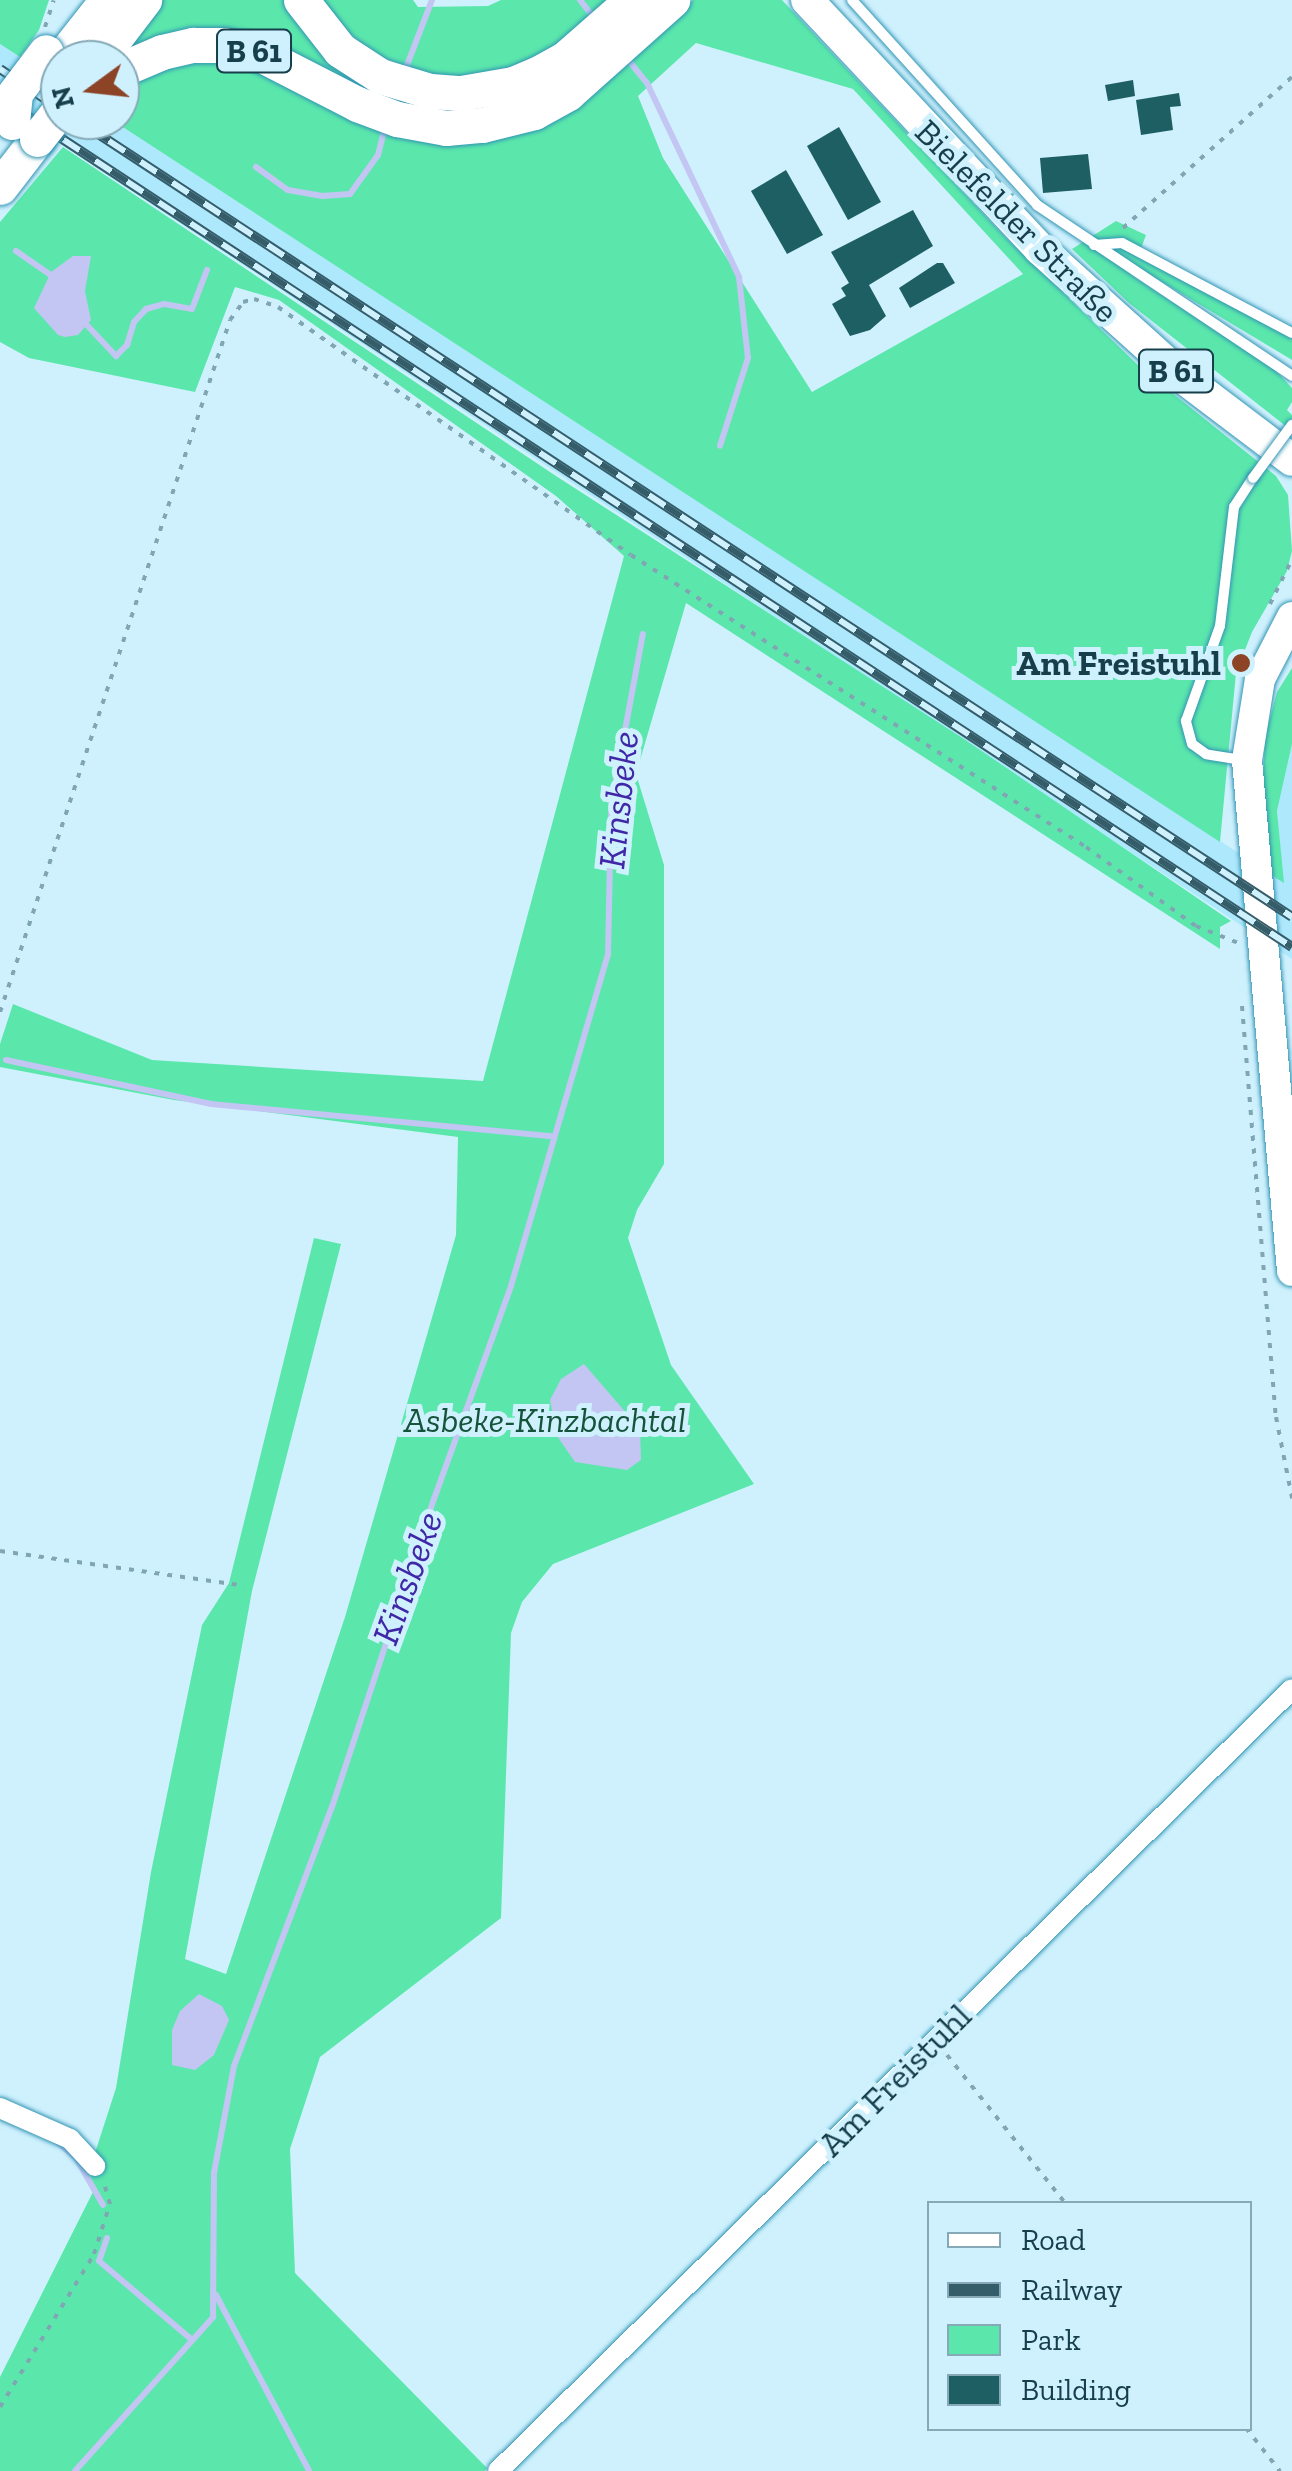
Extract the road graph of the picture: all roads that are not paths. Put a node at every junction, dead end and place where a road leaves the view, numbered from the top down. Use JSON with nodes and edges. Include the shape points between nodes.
{"nodes":[{"id":1,"x":74,"y":0,"type":"edge"},
{"id":2,"x":107,"y":0,"type":"edge"},
{"id":3,"x":144,"y":0,"type":"edge"},
{"id":4,"x":302,"y":0,"type":"edge"},
{"id":5,"x":672,"y":0,"type":"edge"},
{"id":6,"x":807,"y":0,"type":"edge"},
{"id":7,"x":852,"y":0,"type":"edge"},
{"id":8,"x":627,"y":17,"type":"edge"},
{"id":9,"x":53,"y":40,"type":"edge"},
{"id":10,"x":57,"y":40,"type":"edge"},
{"id":11,"x":113,"y":40,"type":"edge"},
{"id":12,"x":140,"y":61,"type":"edge"},
{"id":13,"x":40,"y":71,"type":"edge"},
{"id":14,"x":394,"y":100,"type":"junction"},
{"id":15,"x":40,"y":120,"type":"edge"},
{"id":16,"x":16,"y":132,"type":"edge"},
{"id":17,"x":0,"y":187,"type":"edge"},
{"id":18,"x":1093,"y":245,"type":"junction"},
{"id":19,"x":1292,"y":333,"type":"edge"},
{"id":20,"x":1292,"y":376,"type":"edge"},
{"id":21,"x":1292,"y":425,"type":"edge"},
{"id":22,"x":1291,"y":461,"type":"edge"},
{"id":23,"x":1292,"y":616,"type":"edge"},
{"id":24,"x":1247,"y":760,"type":"junction"},
{"id":25,"x":1292,"y":1266,"type":"edge"},
{"id":26,"x":1292,"y":1689,"type":"edge"},
{"id":27,"x":0,"y":2108,"type":"edge"},
{"id":28,"x":95,"y":2166,"type":"road end"},
{"id":29,"x":498,"y":2471,"type":"edge"}],
"edges":[{"from":1,"to":9,"type":"highway"},
{"from":2,"to":10,"type":"highway"},
{"from":3,"to":11,"type":"highway"},
{"from":4,"to":14,"type":"highway","via":[[315,24]]},
{"from":5,"to":8,"type":"highway"},
{"from":6,"to":22,"type":"main road","name":"Bielefelder Straße","number":"B 61","via":[[1040,249],[1181,376]]},
{"from":7,"to":18,"type":"lane","via":[[1037,205]]},
{"from":8,"to":14,"type":"highway","number":"B 61","via":[[552,103],[511,119],[446,128]]},
{"from":12,"to":14,"type":"highway","number":"B 61","via":[[193,45],[224,45]]},
{"from":13,"to":16,"type":"highway"},
{"from":15,"to":16,"type":"highway","bridge":true},
{"from":16,"to":17,"type":"highway"},
{"from":18,"to":19,"type":"lane","via":[[1122,243]]},
{"from":18,"to":20,"type":"lane"},
{"from":21,"to":24,"type":"lane","bridge":true,"via":[[1234,507],[1220,626],[1186,721],[1192,744],[1206,754]]},
{"from":23,"to":24,"type":"main road","via":[[1260,679]]},
{"from":24,"to":25,"type":"main road","via":[[1247,952]]},
{"from":26,"to":29,"type":"street","name":"Am Freistuhl"},
{"from":27,"to":28,"type":"street","via":[[70,2139]]}]}
